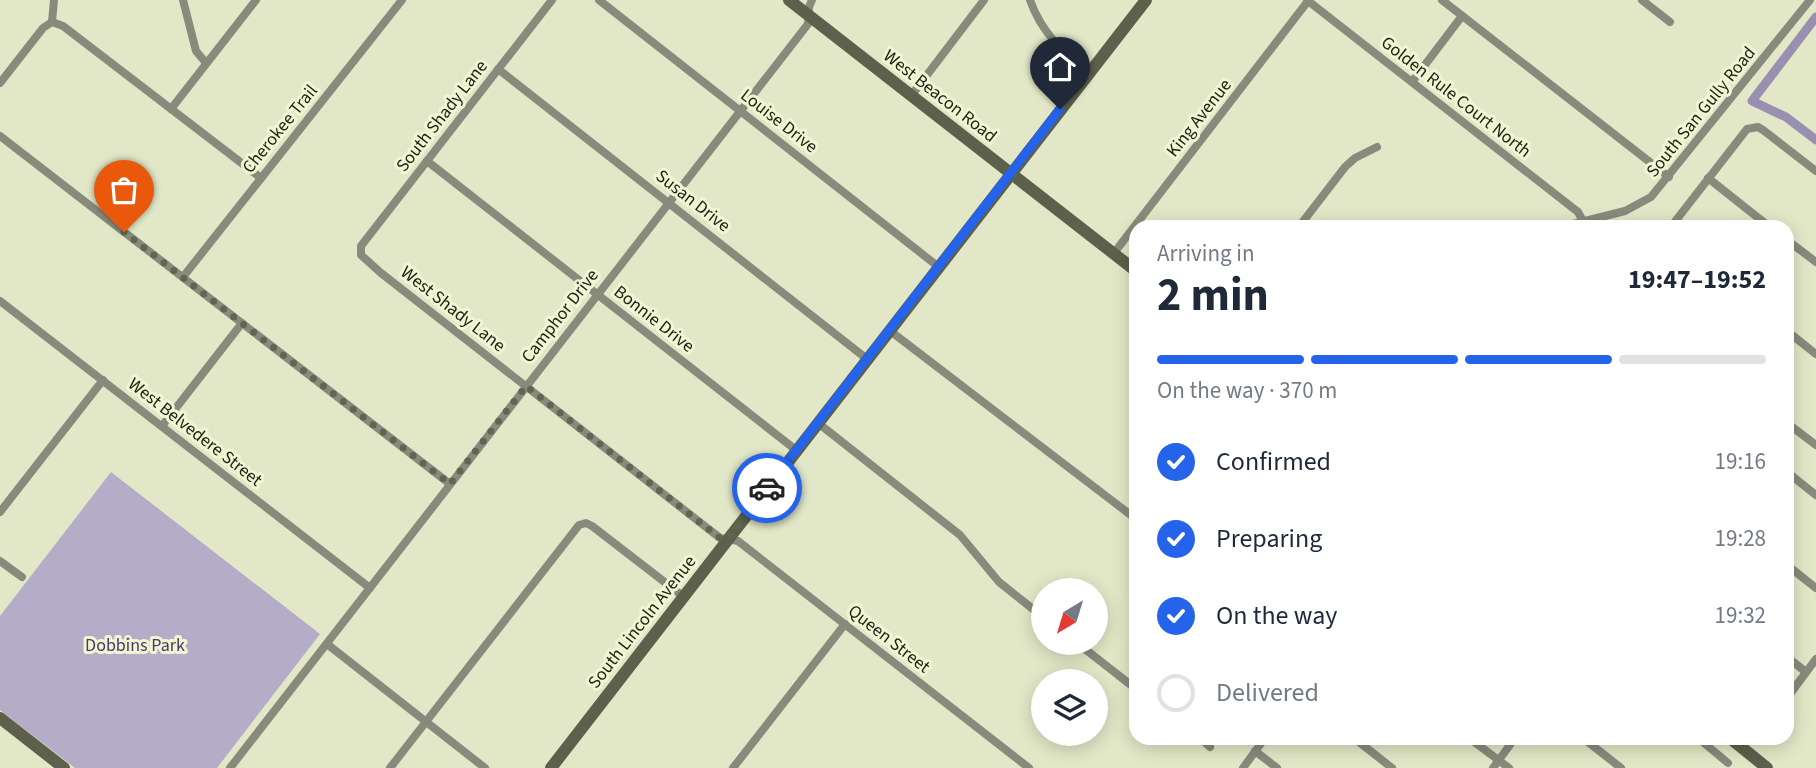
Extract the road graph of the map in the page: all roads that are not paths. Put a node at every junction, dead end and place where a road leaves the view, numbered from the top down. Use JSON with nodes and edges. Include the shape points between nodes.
{"nodes":[{"id":1,"x":54,"y":0,"type":"edge"},
{"id":2,"x":183,"y":0,"type":"edge"},
{"id":3,"x":256,"y":0,"type":"edge"},
{"id":4,"x":402,"y":0,"type":"edge"},
{"id":5,"x":552,"y":0,"type":"edge"},
{"id":6,"x":599,"y":0,"type":"edge"},
{"id":7,"x":789,"y":0,"type":"edge"},
{"id":8,"x":812,"y":0,"type":"edge"},
{"id":9,"x":984,"y":0,"type":"edge"},
{"id":10,"x":1030,"y":0,"type":"edge"},
{"id":11,"x":1146,"y":0,"type":"edge"},
{"id":12,"x":1442,"y":0,"type":"edge"},
{"id":13,"x":1642,"y":0,"type":"edge"},
{"id":14,"x":1810,"y":0,"type":"edge"},
{"id":15,"x":1308,"y":1,"type":"edge"},
{"id":16,"x":808,"y":15,"type":"junction"},
{"id":17,"x":1462,"y":16,"type":"junction"},
{"id":18,"x":52,"y":22,"type":"junction"},
{"id":19,"x":1670,"y":22,"type":"dead end"},
{"id":20,"x":206,"y":63,"type":"junction"},
{"id":21,"x":498,"y":69,"type":"junction"},
{"id":22,"x":1088,"y":74,"type":"junction"},
{"id":23,"x":1412,"y":82,"type":"junction"},
{"id":24,"x":0,"y":83,"type":"edge"},
{"id":25,"x":911,"y":96,"type":"junction"},
{"id":26,"x":171,"y":109,"type":"junction"},
{"id":27,"x":740,"y":110,"type":"junction"},
{"id":28,"x":0,"y":136,"type":"edge"},
{"id":29,"x":1377,"y":147,"type":"dead end"},
{"id":30,"x":427,"y":161,"type":"junction"},
{"id":31,"x":1816,"y":171,"type":"edge"},
{"id":32,"x":1010,"y":174,"type":"junction"},
{"id":33,"x":1669,"y":177,"type":"junction"},
{"id":34,"x":261,"y":178,"type":"junction"},
{"id":35,"x":1708,"y":178,"type":"junction"},
{"id":36,"x":669,"y":202,"type":"junction"},
{"id":37,"x":1139,"y":220,"type":"edge"},
{"id":38,"x":1304,"y":220,"type":"edge"},
{"id":39,"x":1582,"y":220,"type":"edge"},
{"id":40,"x":1587,"y":220,"type":"edge"},
{"id":41,"x":1676,"y":220,"type":"edge"},
{"id":42,"x":1761,"y":220,"type":"edge"},
{"id":43,"x":1129,"y":234,"type":"edge"},
{"id":44,"x":1794,"y":245,"type":"edge"},
{"id":45,"x":360,"y":253,"type":"joint"},
{"id":46,"x":1114,"y":253,"type":"junction"},
{"id":47,"x":1816,"y":262,"type":"edge"},
{"id":48,"x":1129,"y":265,"type":"edge"},
{"id":49,"x":940,"y":268,"type":"junction"},
{"id":50,"x":183,"y":277,"type":"junction"},
{"id":51,"x":597,"y":293,"type":"junction"},
{"id":52,"x":0,"y":303,"type":"edge"},
{"id":53,"x":242,"y":323,"type":"junction"},
{"id":54,"x":889,"y":330,"type":"junction"},
{"id":55,"x":1794,"y":337,"type":"edge"},
{"id":56,"x":1816,"y":354,"type":"edge"},
{"id":57,"x":867,"y":359,"type":"junction"},
{"id":58,"x":103,"y":380,"type":"junction"},
{"id":59,"x":526,"y":386,"type":"junction"},
{"id":60,"x":818,"y":422,"type":"junction"},
{"id":61,"x":162,"y":426,"type":"junction"},
{"id":62,"x":1794,"y":428,"type":"edge"},
{"id":63,"x":1816,"y":445,"type":"edge"},
{"id":64,"x":796,"y":450,"type":"junction"},
{"id":65,"x":1794,"y":478,"type":"edge"},
{"id":66,"x":450,"y":484,"type":"junction"},
{"id":67,"x":1816,"y":495,"type":"edge"},
{"id":68,"x":0,"y":512,"type":"edge"},
{"id":69,"x":1129,"y":514,"type":"edge"},
{"id":70,"x":729,"y":538,"type":"junction"},
{"id":71,"x":0,"y":561,"type":"edge"},
{"id":72,"x":1794,"y":571,"type":"edge"},
{"id":73,"x":22,"y":577,"type":"dead end"},
{"id":74,"x":370,"y":588,"type":"junction"},
{"id":75,"x":1816,"y":588,"type":"edge"},
{"id":76,"x":684,"y":597,"type":"junction"},
{"id":77,"x":1031,"y":607,"type":"edge"},
{"id":78,"x":845,"y":624,"type":"junction"},
{"id":79,"x":327,"y":644,"type":"junction"},
{"id":80,"x":1093,"y":655,"type":"edge"},
{"id":81,"x":1816,"y":659,"type":"edge"},
{"id":82,"x":1794,"y":663,"type":"edge"},
{"id":83,"x":1806,"y":672,"type":"junction"},
{"id":84,"x":1129,"y":684,"type":"edge"},
{"id":85,"x":1794,"y":688,"type":"edge"},
{"id":86,"x":0,"y":718,"type":"edge"},
{"id":87,"x":426,"y":722,"type":"junction"},
{"id":88,"x":1260,"y":745,"type":"edge"},
{"id":89,"x":1363,"y":745,"type":"edge"},
{"id":90,"x":1479,"y":745,"type":"edge"},
{"id":91,"x":1510,"y":745,"type":"edge"},
{"id":92,"x":1592,"y":745,"type":"edge"},
{"id":93,"x":1706,"y":745,"type":"edge"},
{"id":94,"x":1739,"y":745,"type":"edge"},
{"id":95,"x":1255,"y":751,"type":"junction"},
{"id":96,"x":1499,"y":760,"type":"junction"},
{"id":97,"x":1728,"y":763,"type":"dead end"},
{"id":98,"x":64,"y":768,"type":"edge"},
{"id":99,"x":230,"y":768,"type":"edge"},
{"id":100,"x":390,"y":768,"type":"edge"},
{"id":101,"x":485,"y":768,"type":"edge"},
{"id":102,"x":551,"y":768,"type":"edge"},
{"id":103,"x":733,"y":768,"type":"edge"},
{"id":104,"x":1029,"y":768,"type":"edge"},
{"id":105,"x":1243,"y":768,"type":"edge"},
{"id":106,"x":1277,"y":768,"type":"edge"},
{"id":107,"x":1392,"y":768,"type":"edge"},
{"id":108,"x":1493,"y":768,"type":"edge"},
{"id":109,"x":1509,"y":768,"type":"edge"},
{"id":110,"x":1621,"y":768,"type":"edge"},
{"id":111,"x":1767,"y":768,"type":"edge"}],
"edges":[{"from":1,"to":18,"type":"street"},
{"from":2,"to":20,"type":"street","via":[[196,51]]},
{"from":3,"to":20,"type":"street"},
{"from":4,"to":34,"type":"street","name":"Cherokee Trail"},
{"from":5,"to":21,"type":"street","name":"South Shady Lane"},
{"from":6,"to":27,"type":"street","name":"Louise Drive"},
{"from":7,"to":16,"type":"street","name":"West Beacon Road"},
{"from":8,"to":16,"type":"street","name":"Camphor Drive"},
{"from":9,"to":25,"type":"street"},
{"from":10,"to":22,"type":"street","via":[[1053,41]]},
{"from":11,"to":22,"type":"street","name":"South Lincoln Avenue"},
{"from":12,"to":17,"type":"street"},
{"from":13,"to":19,"type":"street"},
{"from":14,"to":33,"type":"street","name":"South San Gully Road"},
{"from":15,"to":23,"type":"street","name":"Golden Rule Court North"},
{"from":15,"to":37,"type":"street","name":"King Avenue"},
{"from":16,"to":25,"type":"street","name":"West Beacon Road"},
{"from":16,"to":27,"type":"street","name":"Camphor Drive","via":[[808,24]]},
{"from":17,"to":23,"type":"street"},
{"from":17,"to":33,"type":"street"},
{"from":18,"to":24,"type":"street","via":[[43,27]]},
{"from":18,"to":26,"type":"street"},
{"from":20,"to":26,"type":"street"},
{"from":21,"to":30,"type":"street","name":"South Shady Lane"},
{"from":21,"to":36,"type":"street","name":"Susan Drive"},
{"from":22,"to":32,"type":"street","name":"South Lincoln Avenue"},
{"from":23,"to":39,"type":"street","name":"Golden Rule Court North"},
{"from":25,"to":32,"type":"street","name":"West Beacon Road"},
{"from":26,"to":34,"type":"street"},
{"from":27,"to":36,"type":"street","name":"Camphor Drive"},
{"from":27,"to":49,"type":"street","name":"Louise Drive"},
{"from":28,"to":50,"type":"street"},
{"from":29,"to":38,"type":"street","via":[[1345,167]]},
{"from":30,"to":45,"type":"street","name":"South Shady Lane"},
{"from":30,"to":51,"type":"street","name":"Bonnie Drive"},
{"from":31,"to":35,"type":"street","via":[[1753,127]]},
{"from":32,"to":46,"type":"street","name":"West Beacon Road"},
{"from":32,"to":49,"type":"street","name":"South Lincoln Avenue"},
{"from":33,"to":40,"type":"street","name":"South San Gully Road","via":[[1643,203]]},
{"from":34,"to":50,"type":"street","name":"Cherokee Trail"},
{"from":35,"to":41,"type":"street"},
{"from":35,"to":42,"type":"street"},
{"from":36,"to":51,"type":"street","name":"Camphor Drive"},
{"from":36,"to":57,"type":"street","name":"Susan Drive"},
{"from":43,"to":46,"type":"street","name":"King Avenue"},
{"from":44,"to":47,"type":"street"},
{"from":45,"to":59,"type":"street","name":"West Shady Lane"},
{"from":46,"to":48,"type":"street","name":"West Beacon Road"},
{"from":49,"to":54,"type":"street","name":"South Lincoln Avenue"},
{"from":50,"to":53,"type":"street"},
{"from":51,"to":59,"type":"street","name":"Camphor Drive"},
{"from":51,"to":64,"type":"street","name":"Bonnie Drive"},
{"from":52,"to":58,"type":"street","name":"West Belvedere Street"},
{"from":53,"to":61,"type":"street"},
{"from":53,"to":66,"type":"street"},
{"from":54,"to":57,"type":"street","name":"South Lincoln Avenue"},
{"from":54,"to":69,"type":"street"},
{"from":55,"to":56,"type":"street"},
{"from":57,"to":60,"type":"street","name":"South Lincoln Avenue"},
{"from":58,"to":61,"type":"street","name":"West Belvedere Street"},
{"from":58,"to":68,"type":"street"},
{"from":59,"to":66,"type":"street","name":"Camphor Drive"},
{"from":59,"to":70,"type":"street","name":"West Shady Lane","via":[[720,538]]},
{"from":60,"to":64,"type":"street","name":"South Lincoln Avenue"},
{"from":60,"to":77,"type":"street","via":[[960,535],[999,582]]},
{"from":61,"to":74,"type":"street","name":"West Belvedere Street"},
{"from":62,"to":63,"type":"street"},
{"from":64,"to":70,"type":"street","name":"South Lincoln Avenue"},
{"from":65,"to":67,"type":"street"},
{"from":66,"to":74,"type":"street","name":"Camphor Drive"},
{"from":70,"to":76,"type":"street","name":"South Lincoln Avenue"},
{"from":70,"to":78,"type":"street","name":"Queen Street"},
{"from":71,"to":73,"type":"street"},
{"from":72,"to":75,"type":"street"},
{"from":74,"to":79,"type":"street","name":"Camphor Drive"},
{"from":76,"to":87,"type":"street","via":[[583,523]]},
{"from":76,"to":102,"type":"street","name":"South Lincoln Avenue"},
{"from":78,"to":103,"type":"street"},
{"from":78,"to":104,"type":"street","name":"Queen Street"},
{"from":79,"to":87,"type":"street"},
{"from":79,"to":99,"type":"street","name":"Camphor Drive"},
{"from":80,"to":84,"type":"street"},
{"from":81,"to":83,"type":"street"},
{"from":82,"to":83,"type":"street"},
{"from":83,"to":85,"type":"street"},
{"from":86,"to":98,"type":"street"},
{"from":87,"to":100,"type":"street"},
{"from":87,"to":101,"type":"street"},
{"from":88,"to":95,"type":"street"},
{"from":89,"to":107,"type":"street"},
{"from":90,"to":96,"type":"street"},
{"from":91,"to":96,"type":"street"},
{"from":92,"to":110,"type":"street"},
{"from":93,"to":97,"type":"street"},
{"from":94,"to":111,"type":"street"},
{"from":95,"to":105,"type":"street"},
{"from":95,"to":106,"type":"street"},
{"from":96,"to":108,"type":"street"},
{"from":96,"to":109,"type":"street"}]}
